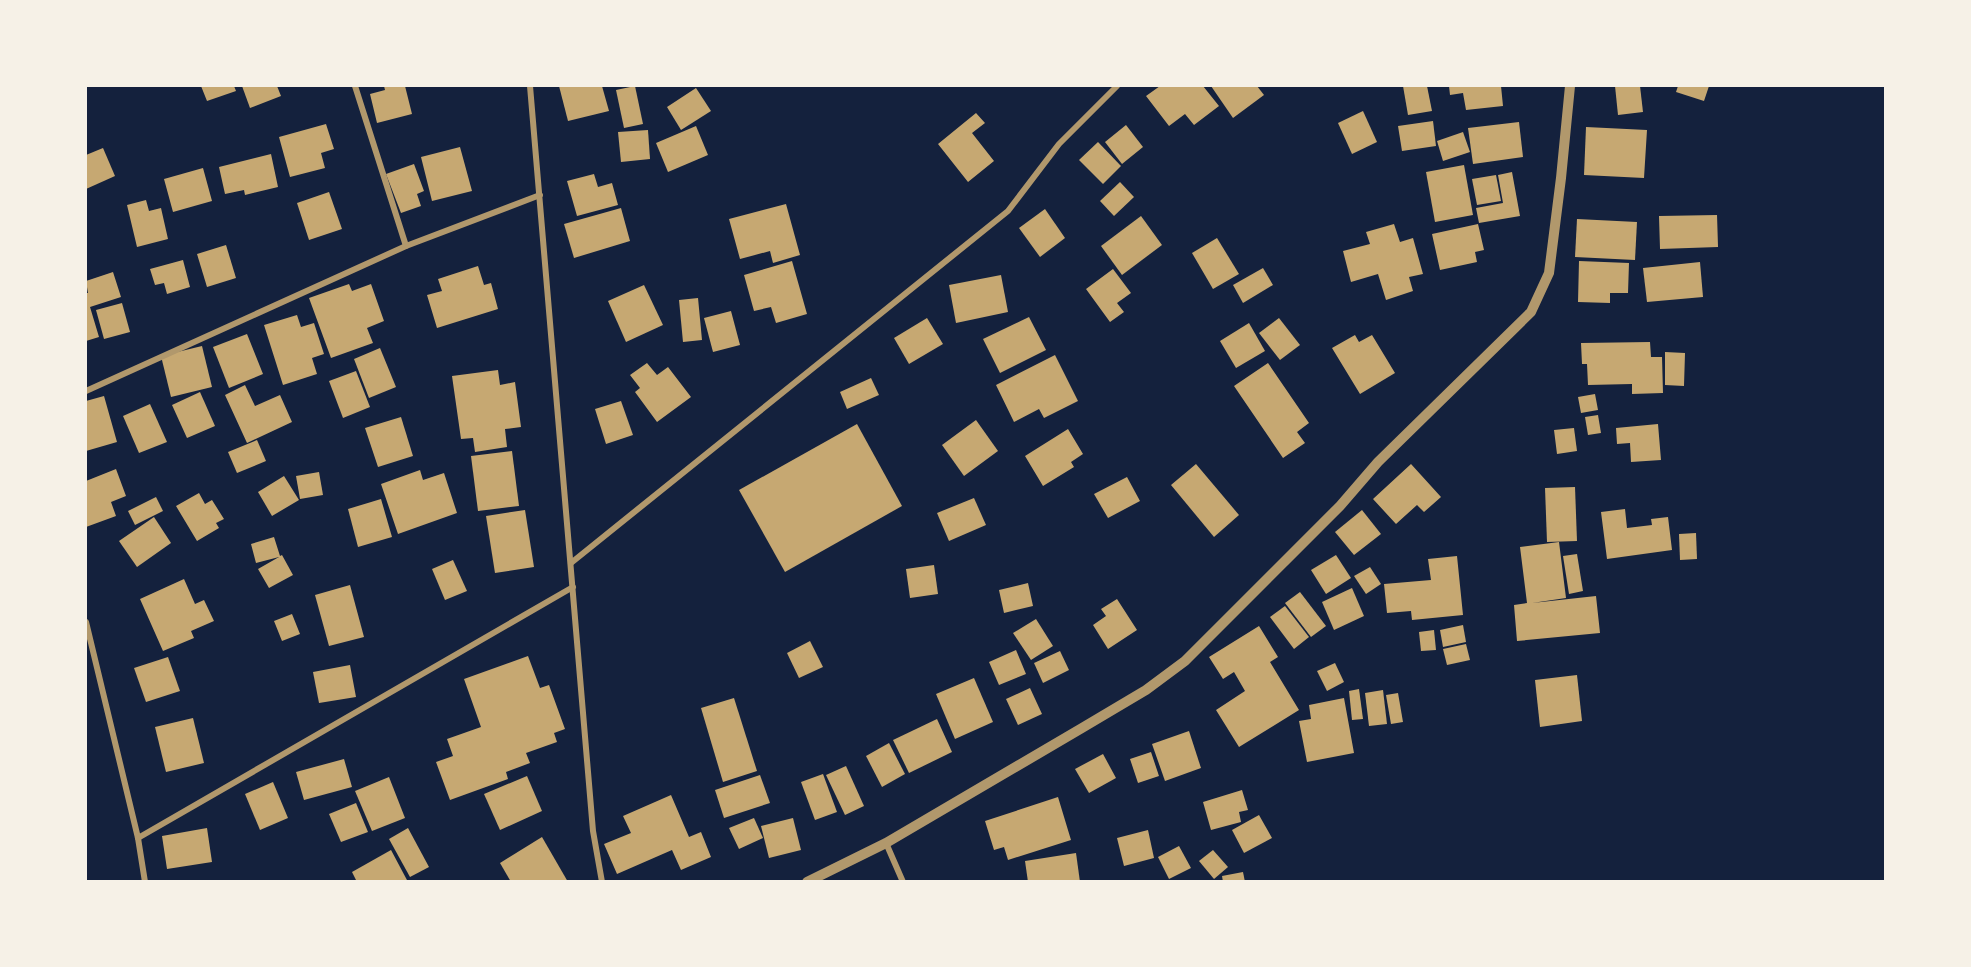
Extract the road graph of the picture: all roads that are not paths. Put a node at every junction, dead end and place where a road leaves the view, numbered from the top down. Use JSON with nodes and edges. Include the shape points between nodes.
{"nodes":[{"id":1,"x":355,"y":86,"type":"edge"},
{"id":2,"x":530,"y":86,"type":"edge"},
{"id":3,"x":1117,"y":86,"type":"edge"},
{"id":4,"x":1570,"y":86,"type":"edge"},
{"id":5,"x":540,"y":195,"type":"junction"},
{"id":6,"x":406,"y":246,"type":"junction"},
{"id":7,"x":86,"y":391,"type":"edge"},
{"id":8,"x":571,"y":563,"type":"junction"},
{"id":9,"x":573,"y":587,"type":"junction"},
{"id":10,"x":86,"y":622,"type":"edge"},
{"id":11,"x":138,"y":838,"type":"junction"},
{"id":12,"x":886,"y":843,"type":"junction"},
{"id":13,"x":146,"y":882,"type":"edge"},
{"id":14,"x":602,"y":882,"type":"edge"},
{"id":15,"x":807,"y":882,"type":"edge"},
{"id":16,"x":903,"y":882,"type":"edge"}],
"edges":[{"from":1,"to":6,"type":"street"},
{"from":2,"to":5,"type":"street"},
{"from":3,"to":8,"type":"street","via":[[1059,144],[1008,211]]},
{"from":4,"to":12,"type":"street","via":[[1549,273],[1532,312],[1378,462],[1340,506],[1185,662],[1137,696]]},
{"from":5,"to":6,"type":"street"},
{"from":5,"to":8,"type":"street"},
{"from":6,"to":7,"type":"street"},
{"from":8,"to":9,"type":"street"},
{"from":9,"to":11,"type":"street"},
{"from":9,"to":14,"type":"street","via":[[593,831]]},
{"from":10,"to":11,"type":"street"},
{"from":11,"to":13,"type":"street"},
{"from":12,"to":15,"type":"street"},
{"from":12,"to":16,"type":"street"}]}
